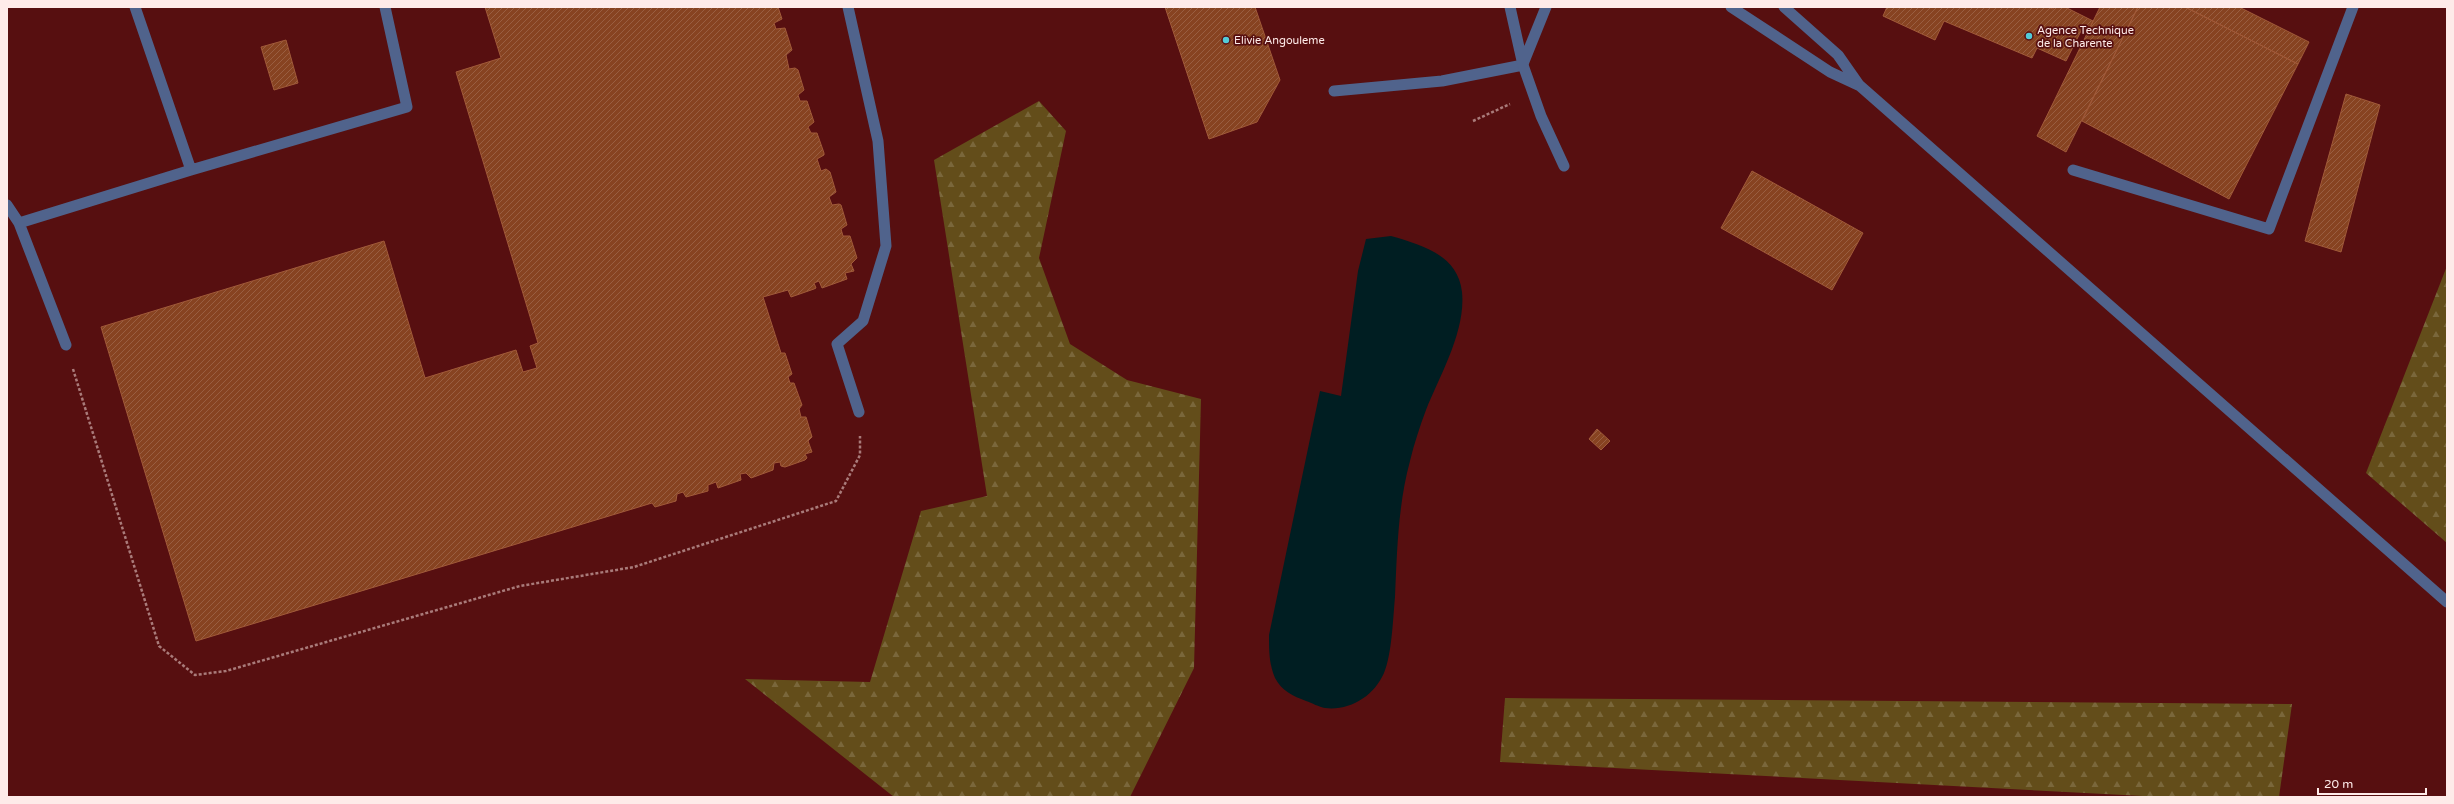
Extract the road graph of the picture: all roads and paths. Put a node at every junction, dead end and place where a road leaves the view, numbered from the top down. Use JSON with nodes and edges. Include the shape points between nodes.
{"nodes":[{"id":1,"x":135,"y":7,"type":"edge"},
{"id":2,"x":385,"y":7,"type":"edge"},
{"id":3,"x":848,"y":7,"type":"edge"},
{"id":4,"x":1510,"y":7,"type":"edge"},
{"id":5,"x":1546,"y":7,"type":"edge"},
{"id":6,"x":1731,"y":7,"type":"edge"},
{"id":7,"x":1784,"y":7,"type":"edge"},
{"id":8,"x":2353,"y":7,"type":"edge"},
{"id":9,"x":1523,"y":65,"type":"junction"},
{"id":10,"x":1859,"y":85,"type":"junction"},
{"id":11,"x":1334,"y":91,"type":"dead end"},
{"id":12,"x":1533,"y":93,"type":"junction"},
{"id":13,"x":1473,"y":121,"type":"dead end"},
{"id":14,"x":1564,"y":166,"type":"dead end"},
{"id":15,"x":191,"y":170,"type":"junction"},
{"id":16,"x":2073,"y":170,"type":"dead end"},
{"id":17,"x":7,"y":205,"type":"edge"},
{"id":18,"x":19,"y":223,"type":"junction"},
{"id":19,"x":66,"y":345,"type":"joint"},
{"id":20,"x":859,"y":412,"type":"joint"},
{"id":21,"x":2447,"y":602,"type":"edge"}],
"edges":[{"from":1,"to":15,"type":"street"},
{"from":2,"to":15,"type":"street","via":[[407,107]]},
{"from":3,"to":20,"type":"street","via":[[878,141],[886,246],[863,321],[837,344]]},
{"from":4,"to":9,"type":"street"},
{"from":5,"to":9,"type":"street"},
{"from":6,"to":10,"type":"street","via":[[1830,72]]},
{"from":7,"to":10,"type":"street","via":[[1838,55]]},
{"from":8,"to":16,"type":"street","via":[[2269,229]]},
{"from":9,"to":11,"type":"street","via":[[1442,81]]},
{"from":9,"to":12,"type":"street"},
{"from":10,"to":21,"type":"street"},
{"from":12,"to":13,"type":"path"},
{"from":12,"to":14,"type":"street"},
{"from":15,"to":18,"type":"street"},
{"from":17,"to":18,"type":"street"},
{"from":18,"to":19,"type":"street"},
{"from":19,"to":20,"type":"path","via":[[159,646],[195,675],[226,671],[520,586],[634,567],[836,501],[860,455]]}]}
